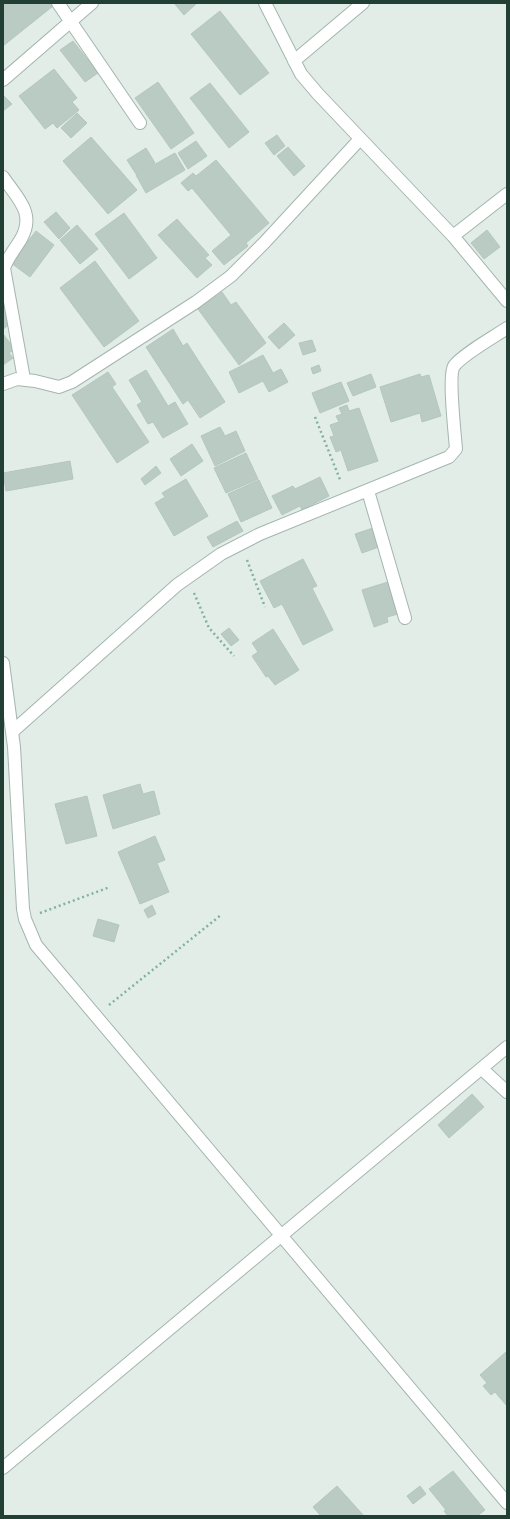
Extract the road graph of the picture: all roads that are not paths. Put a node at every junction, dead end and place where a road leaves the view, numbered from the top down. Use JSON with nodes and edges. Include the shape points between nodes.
{"nodes":[{"id":1,"x":58,"y":3,"type":"edge"},
{"id":2,"x":92,"y":3,"type":"edge"},
{"id":3,"x":265,"y":3,"type":"edge"},
{"id":4,"x":364,"y":3,"type":"edge"},
{"id":5,"x":71,"y":22,"type":"junction"},
{"id":6,"x":294,"y":61,"type":"junction"},
{"id":7,"x":3,"y":80,"type":"edge"},
{"id":8,"x":140,"y":123,"type":"dead end"},
{"id":9,"x":360,"y":139,"type":"junction"},
{"id":10,"x":3,"y":177,"type":"edge"},
{"id":11,"x":507,"y":194,"type":"edge"},
{"id":12,"x":453,"y":236,"type":"junction"},
{"id":13,"x":507,"y":301,"type":"edge"},
{"id":14,"x":507,"y":328,"type":"edge"},
{"id":15,"x":24,"y":380,"type":"junction"},
{"id":16,"x":3,"y":384,"type":"edge"},
{"id":17,"x":368,"y":491,"type":"junction"},
{"id":18,"x":405,"y":618,"type":"dead end"},
{"id":19,"x":3,"y":663,"type":"edge"},
{"id":20,"x":12,"y":732,"type":"junction"},
{"id":21,"x":507,"y":1047,"type":"edge"},
{"id":22,"x":482,"y":1069,"type":"junction"},
{"id":23,"x":507,"y":1092,"type":"edge"},
{"id":24,"x":282,"y":1235,"type":"junction"},
{"id":25,"x":3,"y":1468,"type":"edge"},
{"id":26,"x":507,"y":1503,"type":"edge"}],
"edges":[{"from":1,"to":5,"type":"street"},
{"from":2,"to":5,"type":"street"},
{"from":3,"to":6,"type":"street"},
{"from":4,"to":6,"type":"street"},
{"from":5,"to":7,"type":"street"},
{"from":5,"to":8,"type":"street"},
{"from":6,"to":9,"type":"street","via":[[301,74]]},
{"from":9,"to":12,"type":"street"},
{"from":9,"to":15,"type":"street","via":[[231,276],[196,302],[72,382],[59,387]]},
{"from":10,"to":15,"type":"street","via":[[27,211],[28,223],[4,268]]},
{"from":11,"to":12,"type":"street"},
{"from":12,"to":13,"type":"street"},
{"from":14,"to":17,"type":"street","via":[[454,367],[451,380],[456,449],[450,457]]},
{"from":15,"to":16,"type":"street","via":[[16,379]]},
{"from":17,"to":18,"type":"street"},
{"from":17,"to":20,"type":"street","via":[[260,534],[221,554],[187,578]]},
{"from":19,"to":20,"type":"street"},
{"from":20,"to":24,"type":"street","via":[[25,919],[36,944]]},
{"from":21,"to":22,"type":"street"},
{"from":22,"to":23,"type":"street"},
{"from":22,"to":24,"type":"street"},
{"from":24,"to":25,"type":"street"},
{"from":24,"to":26,"type":"street"}]}
